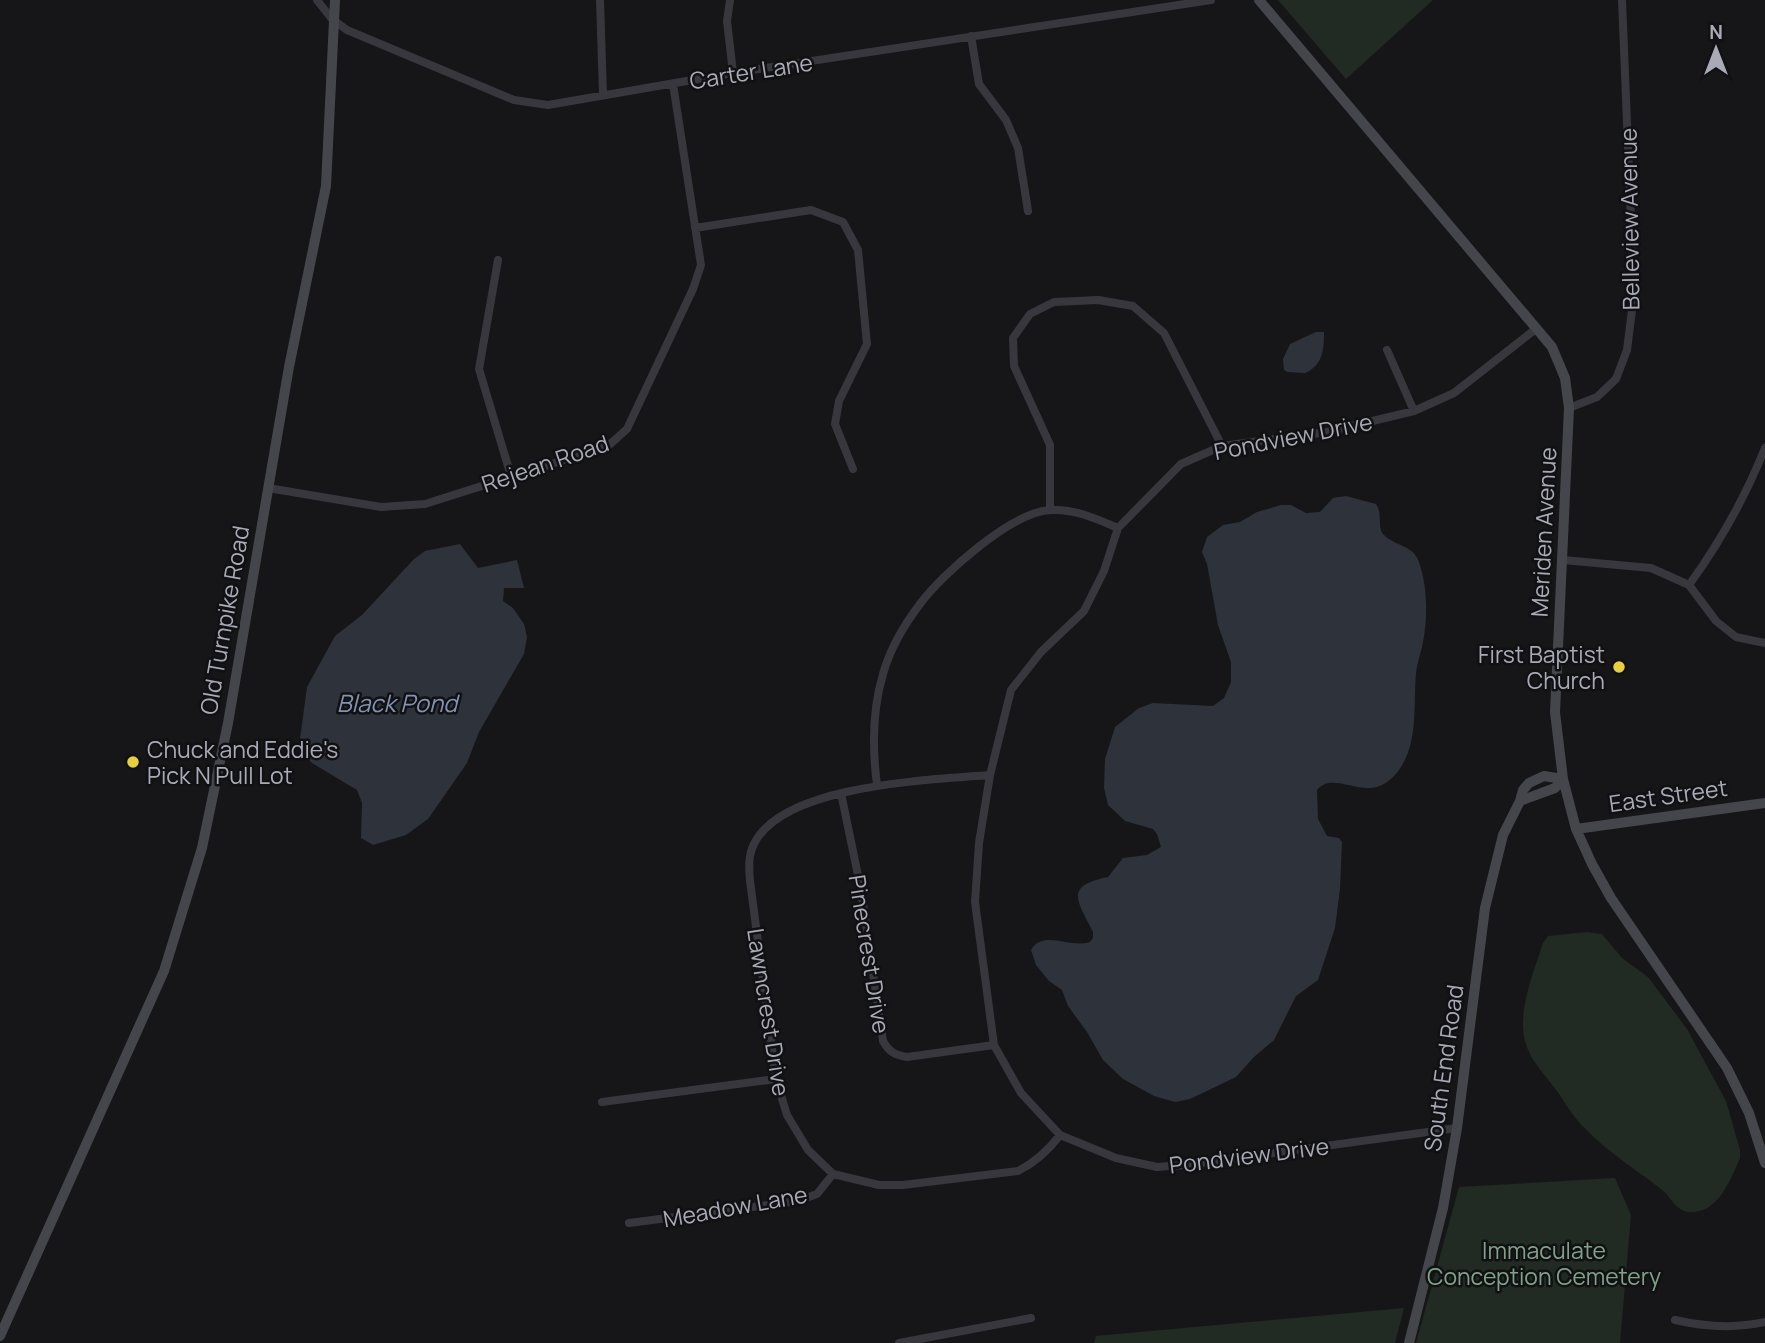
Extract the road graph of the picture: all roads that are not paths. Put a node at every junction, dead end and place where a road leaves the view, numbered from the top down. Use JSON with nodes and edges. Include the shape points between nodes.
{"nodes":[{"id":1,"x":317,"y":0,"type":"edge"},
{"id":2,"x":335,"y":0,"type":"edge"},
{"id":3,"x":600,"y":0,"type":"edge"},
{"id":4,"x":730,"y":0,"type":"edge"},
{"id":5,"x":1211,"y":0,"type":"edge"},
{"id":6,"x":1259,"y":0,"type":"edge"},
{"id":7,"x":1622,"y":0,"type":"edge"},
{"id":8,"x":334,"y":21,"type":"junction"},
{"id":9,"x":971,"y":36,"type":"junction"},
{"id":10,"x":733,"y":73,"type":"junction"},
{"id":11,"x":673,"y":84,"type":"junction"},
{"id":12,"x":603,"y":95,"type":"junction"},
{"id":13,"x":1028,"y":211,"type":"dead end"},
{"id":14,"x":695,"y":228,"type":"junction"},
{"id":15,"x":498,"y":260,"type":"dead end"},
{"id":16,"x":1537,"y":328,"type":"junction"},
{"id":17,"x":1387,"y":350,"type":"dead end"},
{"id":18,"x":1569,"y":408,"type":"junction"},
{"id":19,"x":1414,"y":411,"type":"junction"},
{"id":20,"x":1222,"y":446,"type":"junction"},
{"id":21,"x":1765,"y":448,"type":"edge"},
{"id":22,"x":853,"y":469,"type":"dead end"},
{"id":23,"x":511,"y":476,"type":"junction"},
{"id":24,"x":268,"y":488,"type":"junction"},
{"id":25,"x":1050,"y":509,"type":"junction"},
{"id":26,"x":1118,"y":528,"type":"junction"},
{"id":27,"x":1563,"y":560,"type":"junction"},
{"id":28,"x":1689,"y":585,"type":"junction"},
{"id":29,"x":1765,"y":643,"type":"edge"},
{"id":30,"x":990,"y":775,"type":"junction"},
{"id":31,"x":1563,"y":779,"type":"junction"},
{"id":32,"x":877,"y":785,"type":"junction"},
{"id":33,"x":841,"y":793,"type":"junction"},
{"id":34,"x":1765,"y":803,"type":"edge"},
{"id":35,"x":1576,"y":829,"type":"junction"},
{"id":36,"x":994,"y":1045,"type":"junction"},
{"id":37,"x":776,"y":1079,"type":"junction"},
{"id":38,"x":602,"y":1102,"type":"dead end"},
{"id":39,"x":1457,"y":1128,"type":"junction"},
{"id":40,"x":1060,"y":1136,"type":"junction"},
{"id":41,"x":1765,"y":1163,"type":"edge"},
{"id":42,"x":833,"y":1174,"type":"junction"},
{"id":43,"x":629,"y":1223,"type":"dead end"},
{"id":44,"x":1031,"y":1318,"type":"dead end"},
{"id":45,"x":1675,"y":1320,"type":"dead end"},
{"id":46,"x":1765,"y":1322,"type":"edge"},
{"id":47,"x":0,"y":1336,"type":"edge"},
{"id":48,"x":899,"y":1343,"type":"edge"},
{"id":49,"x":1409,"y":1343,"type":"edge"}],
"edges":[{"from":1,"to":8,"type":"street","name":"Carter Lane"},
{"from":2,"to":8,"type":"main road","name":"Old Turnpike Road"},
{"from":3,"to":12,"type":"street"},
{"from":4,"to":10,"type":"street","via":[[727,21]]},
{"from":5,"to":9,"type":"street","name":"Carter Lane"},
{"from":6,"to":16,"type":"main road","name":"Meriden Avenue"},
{"from":7,"to":18,"type":"street","name":"Belleview Avenue","via":[[1634,294],[1627,350],[1616,379],[1597,397]]},
{"from":8,"to":12,"type":"street","name":"Carter Lane","via":[[514,100],[548,105]]},
{"from":8,"to":24,"type":"main road","name":"Old Turnpike Road","via":[[326,186]]},
{"from":9,"to":10,"type":"street","name":"Carter Lane"},
{"from":9,"to":13,"type":"street","via":[[979,84],[1006,120],[1018,148]]},
{"from":10,"to":11,"type":"street","name":"Carter Lane"},
{"from":11,"to":12,"type":"street","name":"Carter Lane"},
{"from":11,"to":14,"type":"street","name":"Rejean Road"},
{"from":14,"to":22,"type":"street","via":[[811,210],[843,222],[858,250],[867,344],[839,401],[835,424]]},
{"from":14,"to":23,"type":"street","name":"Rejean Road","via":[[701,265],[693,289],[627,429],[608,446]]},
{"from":15,"to":23,"type":"street","via":[[479,369]]},
{"from":16,"to":18,"type":"main road","name":"Meriden Avenue","via":[[1552,347],[1565,378]]},
{"from":16,"to":19,"type":"street","name":"Pondview Drive","via":[[1454,393]]},
{"from":17,"to":19,"type":"street"},
{"from":18,"to":27,"type":"main road","name":"Meriden Avenue"},
{"from":19,"to":20,"type":"street","name":"Pondview Drive","via":[[1327,432]]},
{"from":20,"to":25,"type":"street","via":[[1164,333],[1133,306],[1098,300],[1054,302],[1030,314],[1013,338],[1014,366],[1050,445]]},
{"from":20,"to":26,"type":"street","name":"Pondview Drive","via":[[1181,464]]},
{"from":21,"to":28,"type":"street","via":[[1719,544]]},
{"from":23,"to":24,"type":"street","name":"Rejean Road","via":[[425,504],[381,507]]},
{"from":24,"to":47,"type":"main road","name":"Old Turnpike Road","via":[[202,848],[164,971]]},
{"from":25,"to":26,"type":"street","via":[[1091,516]]},
{"from":25,"to":32,"type":"street","via":[[1011,523],[968,555],[921,602],[896,640],[875,712]]},
{"from":26,"to":30,"type":"street","name":"Pondview Drive","via":[[1084,611],[1041,652],[1012,690]]},
{"from":27,"to":28,"type":"street","via":[[1651,568]]},
{"from":27,"to":31,"type":"main road","name":"Meriden Avenue","via":[[1555,712]]},
{"from":28,"to":29,"type":"street","via":[[1716,621],[1736,637]]},
{"from":30,"to":32,"type":"street","name":"Lawncrest Drive"},
{"from":30,"to":36,"type":"street","name":"Pondview Drive","via":[[975,902]]},
{"from":31,"to":35,"type":"main road","name":"Meriden Avenue"},
{"from":31,"to":39,"type":"main road","name":"South End Road","via":[[1555,788],[1520,801],[1503,835],[1485,908]]},
{"from":32,"to":33,"type":"street","name":"Lawncrest Drive"},
{"from":33,"to":36,"type":"street","name":"Pinecrest Drive","via":[[861,890],[883,1041],[895,1055],[907,1057]]},
{"from":33,"to":37,"type":"street","name":"Lawncrest Drive","via":[[808,803],[771,823],[753,846],[749,863]]},
{"from":34,"to":35,"type":"main road","name":"East Street"},
{"from":35,"to":41,"type":"main road","name":"Meriden Avenue","via":[[1611,898],[1727,1068]]},
{"from":36,"to":40,"type":"street","name":"Pondview Drive","via":[[1021,1093]]},
{"from":37,"to":38,"type":"street"},
{"from":37,"to":42,"type":"street","name":"Lawncrest Drive","via":[[787,1115],[808,1150]]},
{"from":39,"to":40,"type":"street","name":"Pondview Drive","via":[[1157,1167],[1116,1158]]},
{"from":39,"to":49,"type":"main road","name":"South End Road","via":[[1443,1208]]},
{"from":40,"to":42,"type":"street","via":[[1034,1163],[1018,1171],[903,1185],[879,1185]]},
{"from":42,"to":43,"type":"street","name":"Meadow Lane","via":[[817,1194],[798,1201]]},
{"from":44,"to":48,"type":"street"},
{"from":45,"to":46,"type":"street","via":[[1721,1327]]}]}
